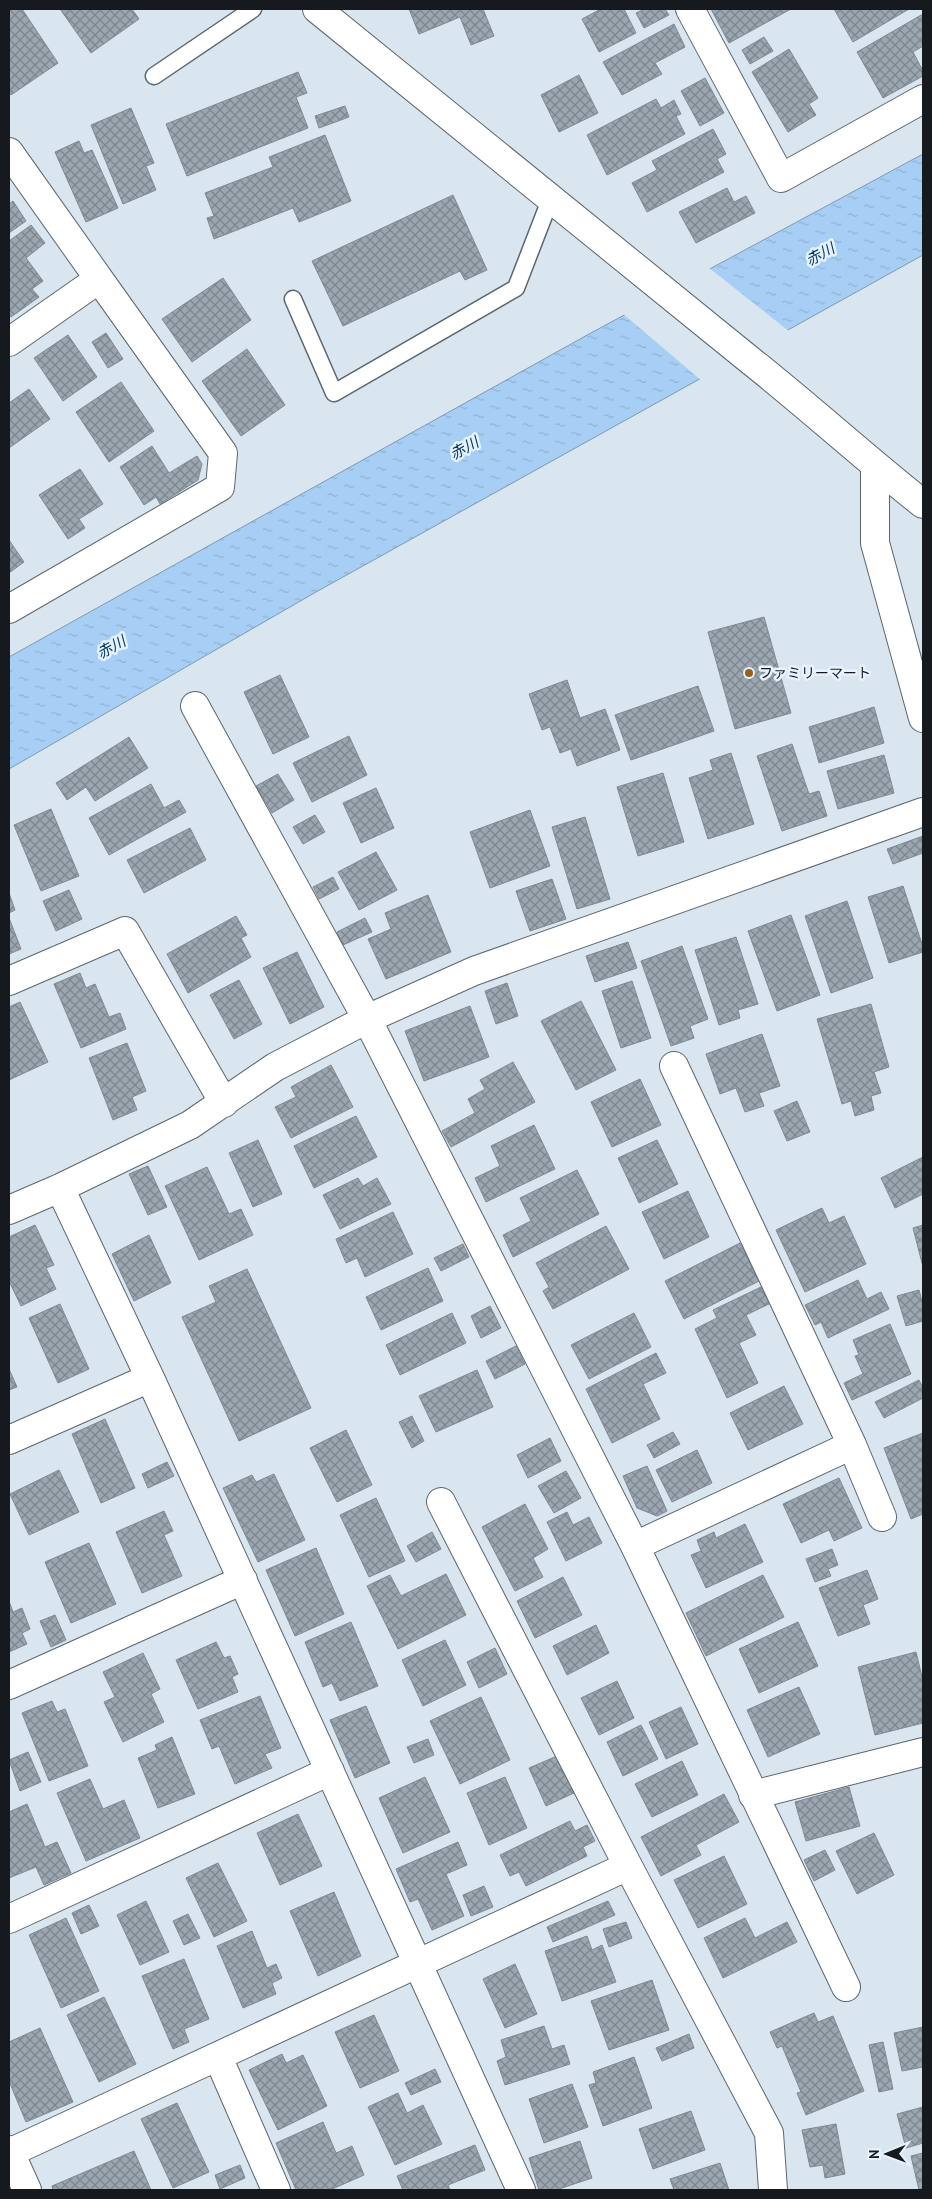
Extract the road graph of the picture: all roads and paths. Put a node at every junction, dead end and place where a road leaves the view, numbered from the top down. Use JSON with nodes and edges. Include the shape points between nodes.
{"nodes":[{"id":1,"x":253,"y":9,"type":"edge"},
{"id":2,"x":317,"y":9,"type":"edge"},
{"id":3,"x":690,"y":9,"type":"edge"},
{"id":4,"x":154,"y":76,"type":"dead end"},
{"id":5,"x":923,"y":99,"type":"edge"},
{"id":6,"x":9,"y":152,"type":"edge"},
{"id":7,"x":550,"y":200,"type":"junction"},
{"id":8,"x":99,"y":279,"type":"junction"},
{"id":9,"x":293,"y":299,"type":"dead end"},
{"id":10,"x":9,"y":342,"type":"edge"},
{"id":11,"x":875,"y":466,"type":"junction"},
{"id":12,"x":923,"y":504,"type":"edge"},
{"id":13,"x":9,"y":609,"type":"edge"},
{"id":14,"x":194,"y":706,"type":"dead end"},
{"id":15,"x":922,"y":711,"type":"edge"},
{"id":16,"x":923,"y":812,"type":"edge"},
{"id":17,"x":9,"y":981,"type":"edge"},
{"id":18,"x":367,"y":1019,"type":"junction"},
{"id":19,"x":674,"y":1066,"type":"dead end"},
{"id":20,"x":224,"y":1103,"type":"junction"},
{"id":21,"x":60,"y":1188,"type":"junction"},
{"id":22,"x":9,"y":1210,"type":"edge"},
{"id":23,"x":150,"y":1378,"type":"junction"},
{"id":24,"x":9,"y":1440,"type":"edge"},
{"id":25,"x":852,"y":1445,"type":"junction"},
{"id":26,"x":441,"y":1502,"type":"dead end"},
{"id":27,"x":882,"y":1516,"type":"dead end"},
{"id":28,"x":635,"y":1546,"type":"junction"},
{"id":29,"x":243,"y":1580,"type":"junction"},
{"id":30,"x":9,"y":1685,"type":"edge"},
{"id":31,"x":923,"y":1752,"type":"edge"},
{"id":32,"x":330,"y":1770,"type":"junction"},
{"id":33,"x":754,"y":1795,"type":"junction"},
{"id":34,"x":628,"y":1866,"type":"junction"},
{"id":35,"x":9,"y":1919,"type":"edge"},
{"id":36,"x":420,"y":1964,"type":"junction"},
{"id":37,"x":846,"y":1987,"type":"dead end"},
{"id":38,"x":218,"y":2057,"type":"junction"},
{"id":39,"x":9,"y":2152,"type":"edge"},
{"id":40,"x":27,"y":2190,"type":"edge"},
{"id":41,"x":276,"y":2190,"type":"edge"},
{"id":42,"x":522,"y":2190,"type":"edge"},
{"id":43,"x":773,"y":2190,"type":"edge"}],
"edges":[{"from":1,"to":4,"type":"lane"},
{"from":2,"to":7,"type":"street"},
{"from":3,"to":5,"type":"street","via":[[782,178]]},
{"from":6,"to":8,"type":"street"},
{"from":7,"to":9,"type":"lane","via":[[516,288],[334,394]]},
{"from":7,"to":11,"type":"street","via":[[753,362]]},
{"from":8,"to":10,"type":"street"},
{"from":8,"to":13,"type":"street","via":[[223,453],[220,487]]},
{"from":11,"to":12,"type":"street"},
{"from":11,"to":15,"type":"street","via":[[875,543]]},
{"from":14,"to":18,"type":"street"},
{"from":16,"to":18,"type":"street","via":[[474,971]]},
{"from":17,"to":20,"type":"street","via":[[125,931]]},
{"from":18,"to":20,"type":"street","via":[[275,1067]]},
{"from":18,"to":28,"type":"street"},
{"from":19,"to":25,"type":"street"},
{"from":20,"to":21,"type":"street","via":[[190,1125]]},
{"from":21,"to":22,"type":"street"},
{"from":21,"to":23,"type":"street"},
{"from":23,"to":24,"type":"street"},
{"from":23,"to":29,"type":"street"},
{"from":25,"to":27,"type":"street"},
{"from":25,"to":28,"type":"street"},
{"from":26,"to":34,"type":"street"},
{"from":28,"to":33,"type":"street"},
{"from":29,"to":30,"type":"street"},
{"from":29,"to":32,"type":"street"},
{"from":31,"to":33,"type":"street"},
{"from":32,"to":35,"type":"street"},
{"from":32,"to":36,"type":"street"},
{"from":33,"to":37,"type":"street"},
{"from":34,"to":36,"type":"street"},
{"from":34,"to":43,"type":"street","via":[[769,2133]]},
{"from":36,"to":38,"type":"street"},
{"from":36,"to":42,"type":"street"},
{"from":38,"to":39,"type":"street"},
{"from":38,"to":41,"type":"street"},
{"from":39,"to":40,"type":"street"}]}
